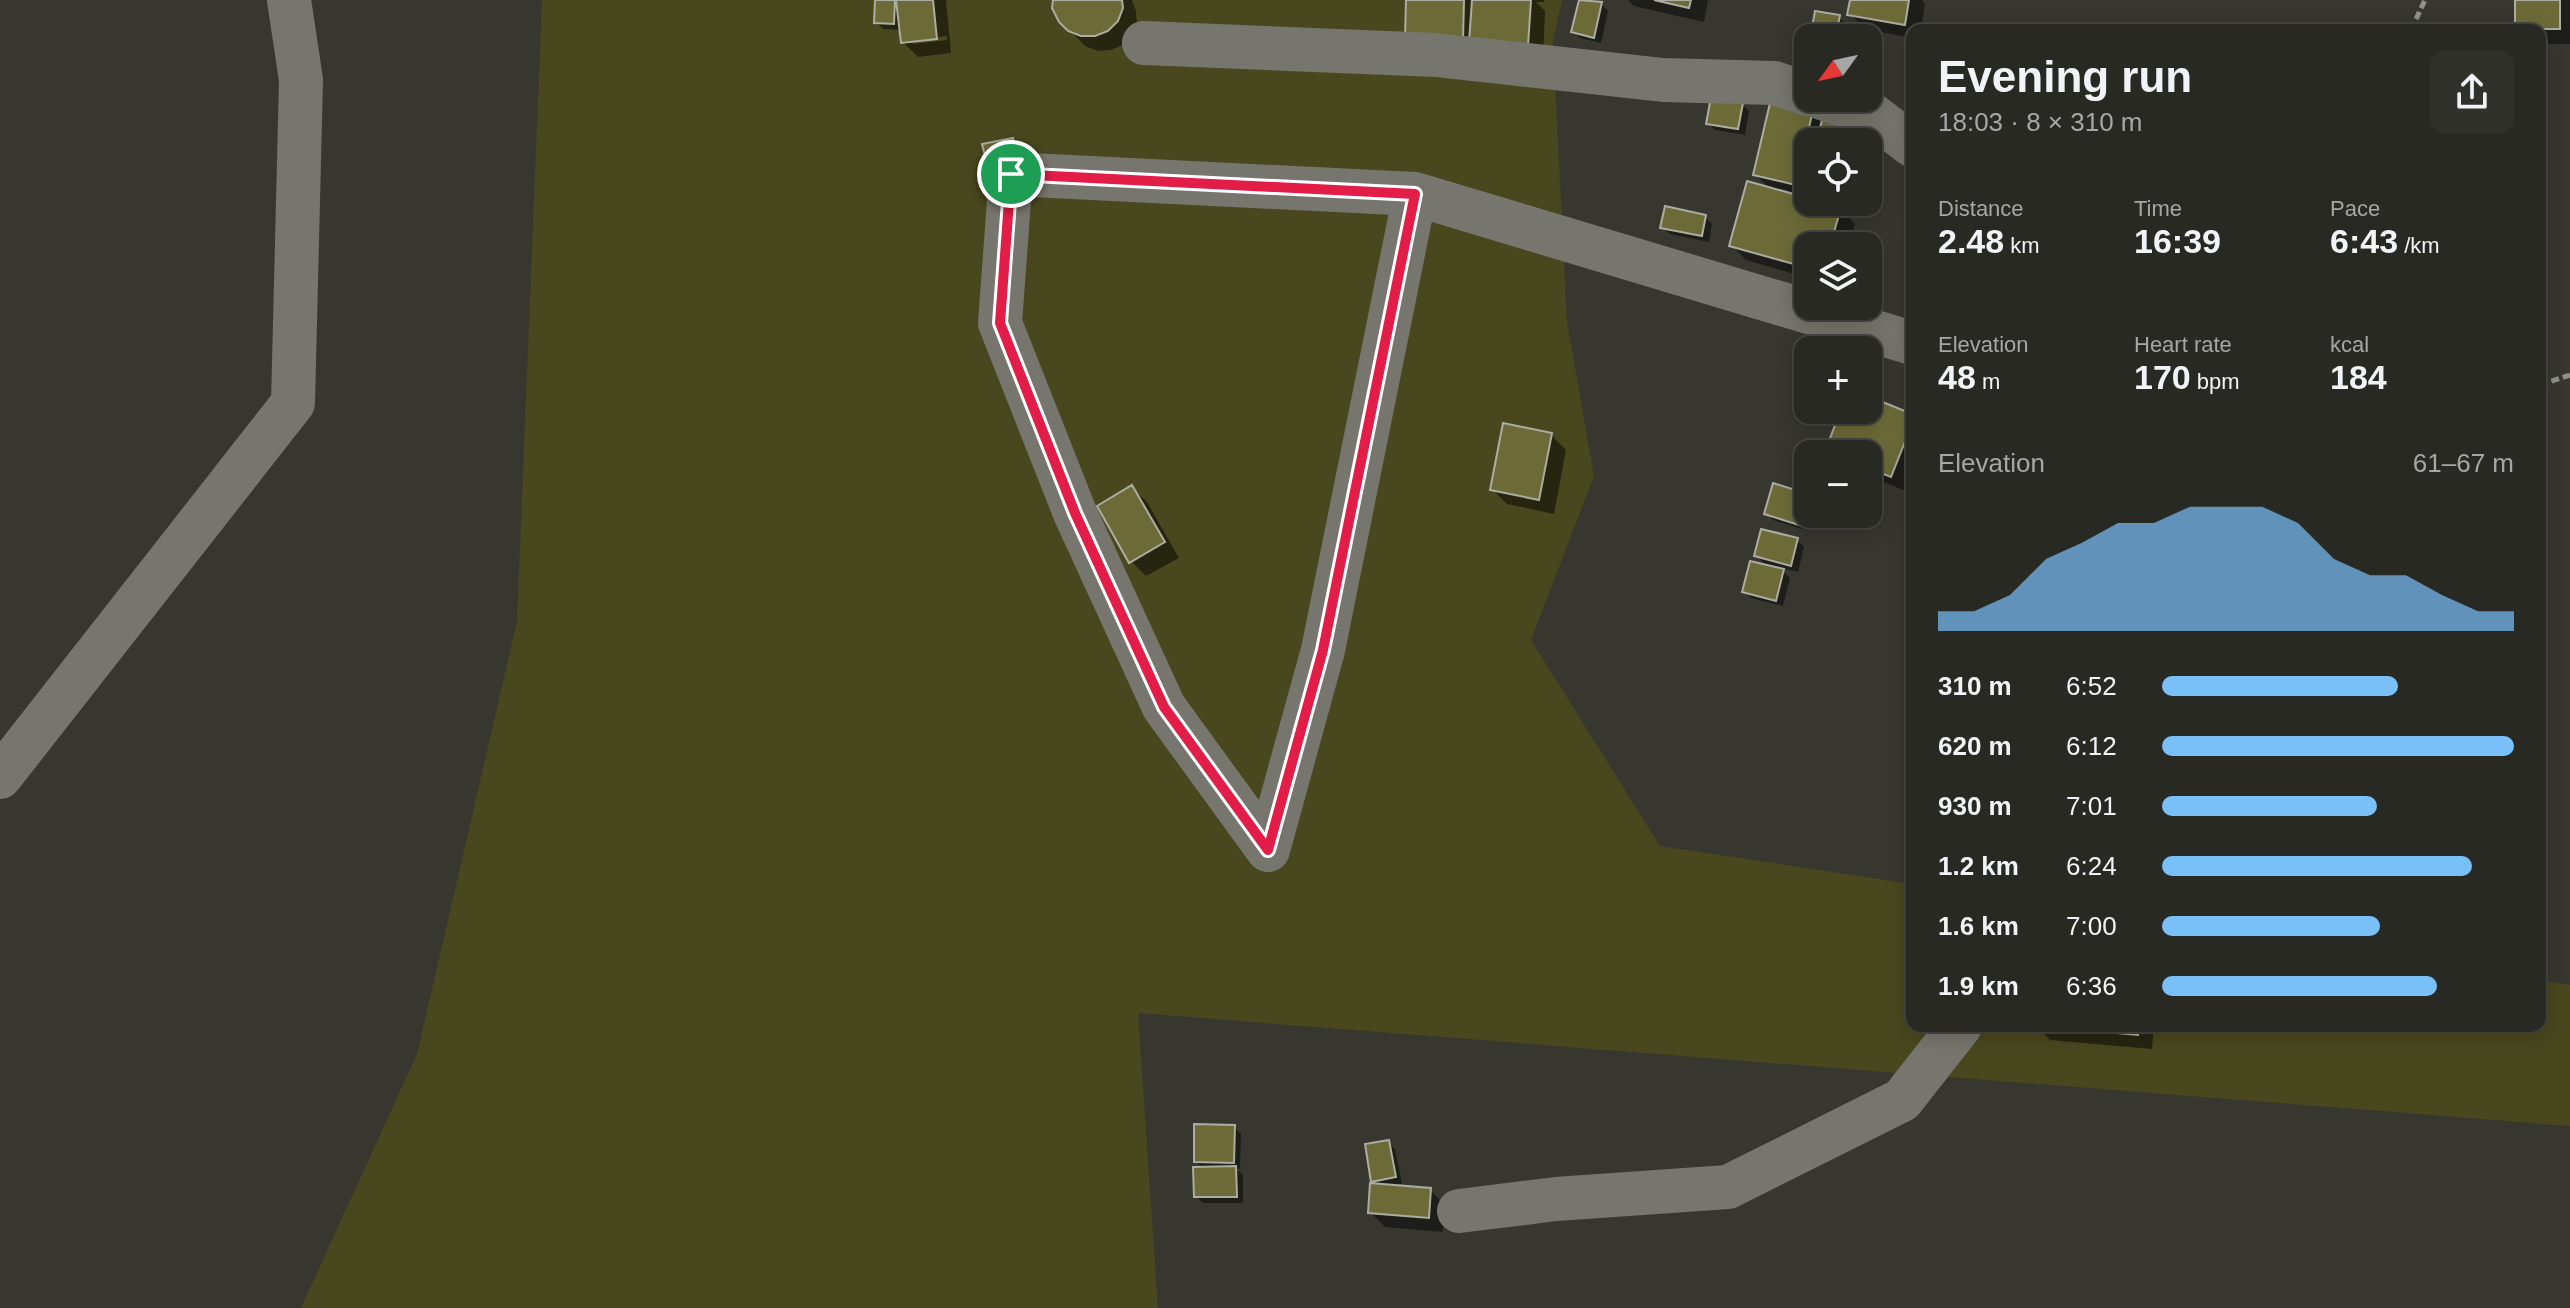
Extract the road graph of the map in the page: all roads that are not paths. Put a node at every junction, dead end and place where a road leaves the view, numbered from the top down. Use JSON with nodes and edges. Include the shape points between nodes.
{"nodes":[{"id":1,"x":289,"y":0,"type":"edge"},
{"id":2,"x":1144,"y":43,"type":"dead end"},
{"id":3,"x":1794,"y":89,"type":"edge"},
{"id":4,"x":1865,"y":112,"type":"edge"},
{"id":5,"x":1906,"y":140,"type":"edge"},
{"id":6,"x":1415,"y":194,"type":"junction"},
{"id":7,"x":1906,"y":341,"type":"edge"},
{"id":8,"x":0,"y":777,"type":"edge"},
{"id":9,"x":1955,"y":1032,"type":"edge"},
{"id":10,"x":1459,"y":1211,"type":"dead end"}],
"edges":[{"from":1,"to":8,"type":"street","via":[[301,80],[293,403]]},
{"from":2,"to":3,"type":"street","via":[[1436,55],[1663,80],[1774,83]]},
{"from":4,"to":5,"type":"street"},
{"from":6,"to":6,"type":"street","via":[[1323,650],[1268,850],[1164,707],[1075,513],[1000,323],[1011,174]]},
{"from":6,"to":7,"type":"street"},
{"from":9,"to":10,"type":"street","via":[[1902,1100],[1728,1187]]}]}
